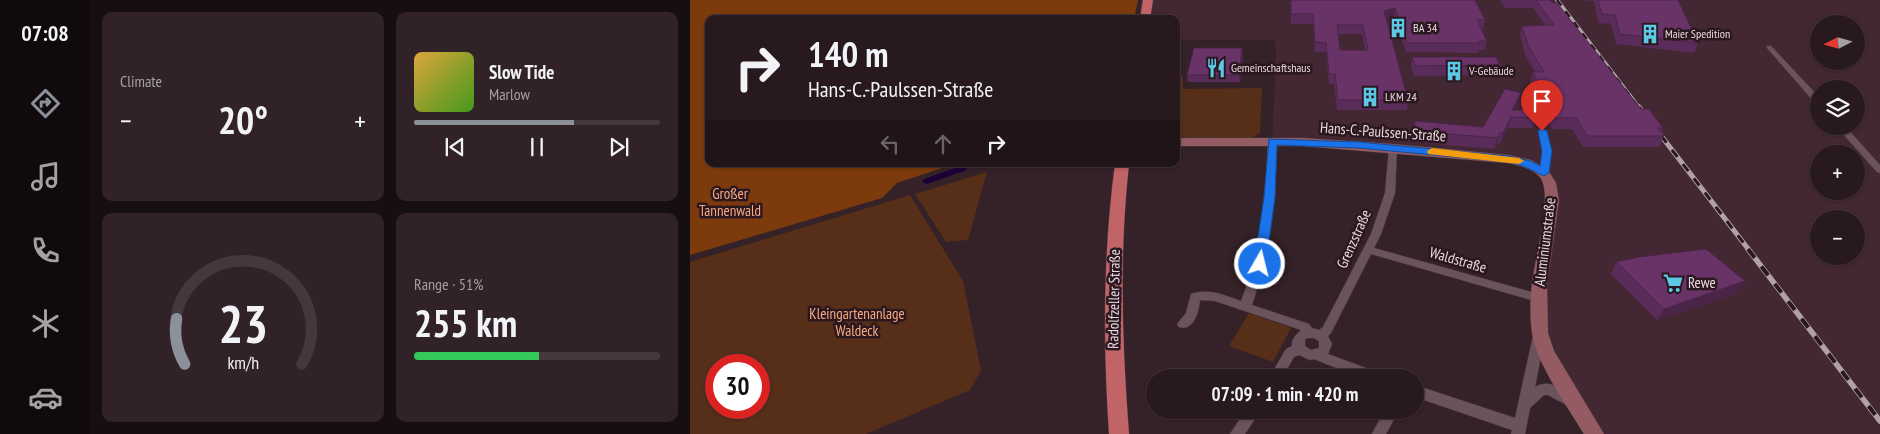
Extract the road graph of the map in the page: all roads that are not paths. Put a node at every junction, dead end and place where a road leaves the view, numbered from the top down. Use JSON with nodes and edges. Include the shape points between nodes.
{"nodes":[{"id":1,"x":1148,"y":0,"type":"edge"},
{"id":2,"x":1146,"y":15,"type":"edge"},
{"id":3,"x":1769,"y":47,"type":"dead end"},
{"id":4,"x":1810,"y":92,"type":"edge"},
{"id":5,"x":1542,"y":131,"type":"dead end"},
{"id":6,"x":1848,"y":135,"type":"edge"},
{"id":7,"x":1180,"y":142,"type":"edge"},
{"id":8,"x":1272,"y":142,"type":"junction"},
{"id":9,"x":1394,"y":148,"type":"junction"},
{"id":10,"x":1122,"y":167,"type":"edge"},
{"id":11,"x":1880,"y":170,"type":"edge"},
{"id":12,"x":1544,"y":173,"type":"junction"},
{"id":13,"x":1369,"y":250,"type":"junction"},
{"id":14,"x":1538,"y":298,"type":"junction"},
{"id":15,"x":1245,"y":307,"type":"junction"},
{"id":16,"x":1183,"y":324,"type":"dead end"},
{"id":17,"x":1309,"y":333,"type":"junction"},
{"id":18,"x":1540,"y":333,"type":"junction"},
{"id":19,"x":1321,"y":335,"type":"junction"},
{"id":20,"x":1299,"y":349,"type":"junction"},
{"id":21,"x":1546,"y":353,"type":"junction"},
{"id":22,"x":1316,"y":355,"type":"junction"},
{"id":23,"x":1280,"y":369,"type":"edge"},
{"id":24,"x":1353,"y":369,"type":"edge"},
{"id":25,"x":1424,"y":394,"type":"edge"},
{"id":26,"x":1577,"y":405,"type":"junction"},
{"id":27,"x":1523,"y":406,"type":"junction"},
{"id":28,"x":1248,"y":419,"type":"edge"},
{"id":29,"x":1387,"y":419,"type":"edge"},
{"id":30,"x":1519,"y":430,"type":"edge"},
{"id":31,"x":1119,"y":434,"type":"edge"},
{"id":32,"x":1237,"y":434,"type":"edge"},
{"id":33,"x":1379,"y":434,"type":"edge"},
{"id":34,"x":1594,"y":434,"type":"edge"}],
"edges":[{"from":1,"to":2,"type":"main road"},
{"from":3,"to":4,"type":"street"},
{"from":5,"to":12,"type":"street","via":[[1547,151]]},
{"from":6,"to":11,"type":"street"},
{"from":7,"to":8,"type":"street","name":"Hans-C.-Paulssen-Straße"},
{"from":8,"to":9,"type":"street","name":"Hans-C.-Paulssen-Straße"},
{"from":8,"to":15,"type":"street","via":[[1270,197],[1260,264]]},
{"from":9,"to":12,"type":"street","name":"Hans-C.-Paulssen-Straße","via":[[1508,159],[1527,163]]},
{"from":9,"to":13,"type":"street","name":"Grenzstraße","via":[[1390,193]]},
{"from":10,"to":31,"type":"main road","name":"Radolfzeller Straße","via":[[1115,230],[1113,310]]},
{"from":12,"to":14,"type":"street","name":"Aluminiumstraße","via":[[1550,183],[1552,200]]},
{"from":13,"to":14,"type":"street","name":"Waldstraße"},
{"from":13,"to":19,"type":"street","name":"Grenzstraße"},
{"from":14,"to":18,"type":"street","name":"Aluminiumstraße"},
{"from":15,"to":16,"type":"street","via":[[1202,295],[1195,297],[1192,315]]},
{"from":15,"to":17,"type":"street","via":[[1304,327]]},
{"from":17,"to":19,"type":"street"},
{"from":17,"to":20,"type":"street","via":[[1301,336]]},
{"from":18,"to":21,"type":"street","name":"Aluminiumstraße"},
{"from":18,"to":27,"type":"street","name":"Aluminiumstraße"},
{"from":19,"to":22,"type":"street","via":[[1326,340],[1326,347]]},
{"from":20,"to":22,"type":"street"},
{"from":20,"to":23,"type":"street","via":[[1290,353]]},
{"from":21,"to":26,"type":"street"},
{"from":21,"to":27,"type":"street","name":"Aluminiumstraße","via":[[1531,379]]},
{"from":22,"to":24,"type":"street"},
{"from":25,"to":30,"type":"street"},
{"from":26,"to":27,"type":"street","via":[[1550,389],[1541,389]]},
{"from":26,"to":34,"type":"street"},
{"from":27,"to":30,"type":"street","name":"Aluminiumstraße"},
{"from":28,"to":32,"type":"street"},
{"from":29,"to":33,"type":"street"}]}
